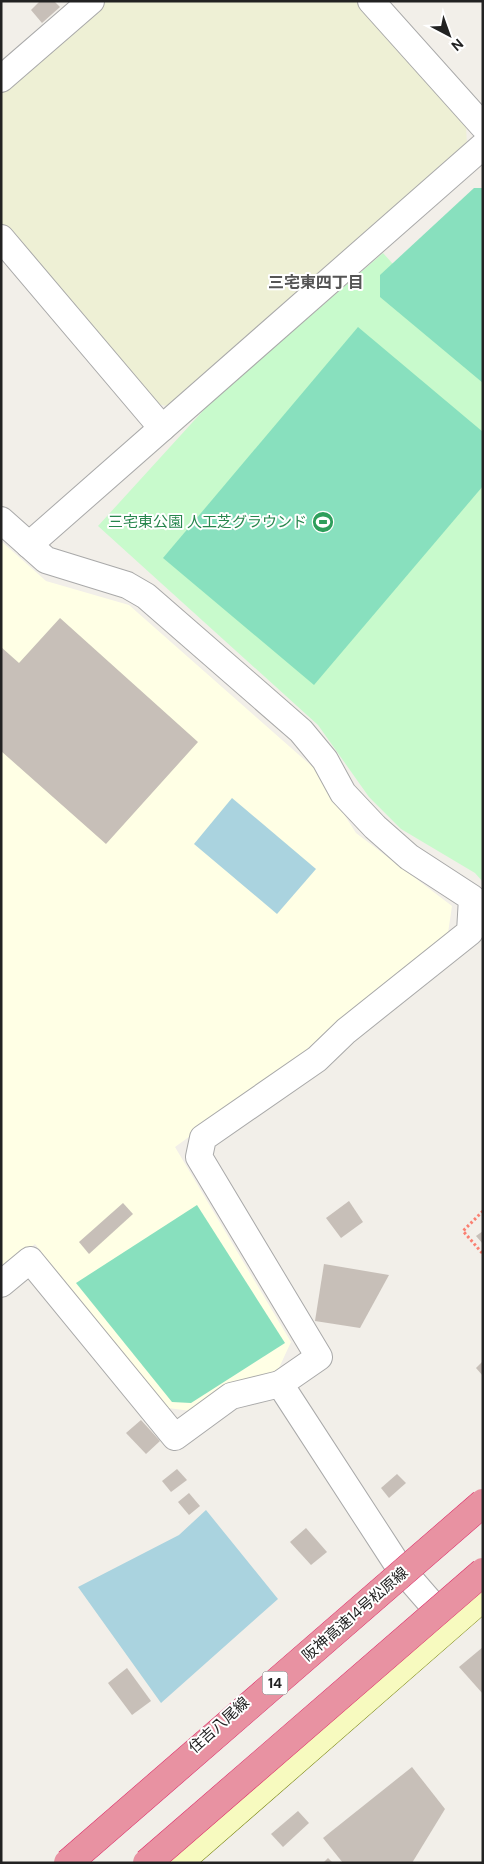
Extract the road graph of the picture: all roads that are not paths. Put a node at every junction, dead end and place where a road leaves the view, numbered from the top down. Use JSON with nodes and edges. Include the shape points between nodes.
{"nodes":[{"id":1,"x":91,"y":1,"type":"edge"},
{"id":2,"x":371,"y":1,"type":"edge"},
{"id":3,"x":1,"y":79,"type":"edge"},
{"id":4,"x":483,"y":126,"type":"edge"},
{"id":5,"x":483,"y":146,"type":"edge"},
{"id":6,"x":1,"y":238,"type":"edge"},
{"id":7,"x":162,"y":428,"type":"junction"},
{"id":8,"x":1,"y":520,"type":"edge"},
{"id":9,"x":29,"y":545,"type":"junction"},
{"id":10,"x":1,"y":1284,"type":"edge"},
{"id":11,"x":280,"y":1384,"type":"junction"},
{"id":12,"x":483,"y":1488,"type":"edge"},
{"id":13,"x":483,"y":1503,"type":"edge"},
{"id":14,"x":397,"y":1564,"type":"junction"},
{"id":15,"x":483,"y":1572,"type":"edge"},
{"id":16,"x":483,"y":1597,"type":"edge"},
{"id":17,"x":450,"y":1625,"type":"junction"},
{"id":18,"x":68,"y":1863,"type":"edge"},
{"id":19,"x":147,"y":1863,"type":"edge"},
{"id":20,"x":178,"y":1863,"type":"edge"}],
"edges":[{"from":1,"to":3,"type":"street"},
{"from":2,"to":4,"type":"street"},
{"from":5,"to":7,"type":"street"},
{"from":6,"to":7,"type":"street"},
{"from":7,"to":9,"type":"street"},
{"from":8,"to":9,"type":"street"},
{"from":9,"to":11,"type":"street","via":[[46,560],[127,585],[146,596],[301,731],[325,760],[344,793],[375,827],[409,858],[472,898],[470,932],[346,1031],[317,1059],[203,1138],[199,1157],[318,1357]]},
{"from":10,"to":11,"type":"street","via":[[30,1260],[175,1437],[231,1396]]},
{"from":11,"to":14,"type":"street"},
{"from":12,"to":14,"type":"main road","name":"住吉八尾線"},
{"from":13,"to":18,"type":"highway","name":"阪神高速14号松原線","number":"14","bridge":true},
{"from":14,"to":17,"type":"street"},
{"from":14,"to":18,"type":"main road","name":"住吉八尾線"},
{"from":15,"to":19,"type":"highway","bridge":true},
{"from":16,"to":17,"type":"main road"},
{"from":17,"to":20,"type":"main road"}]}
